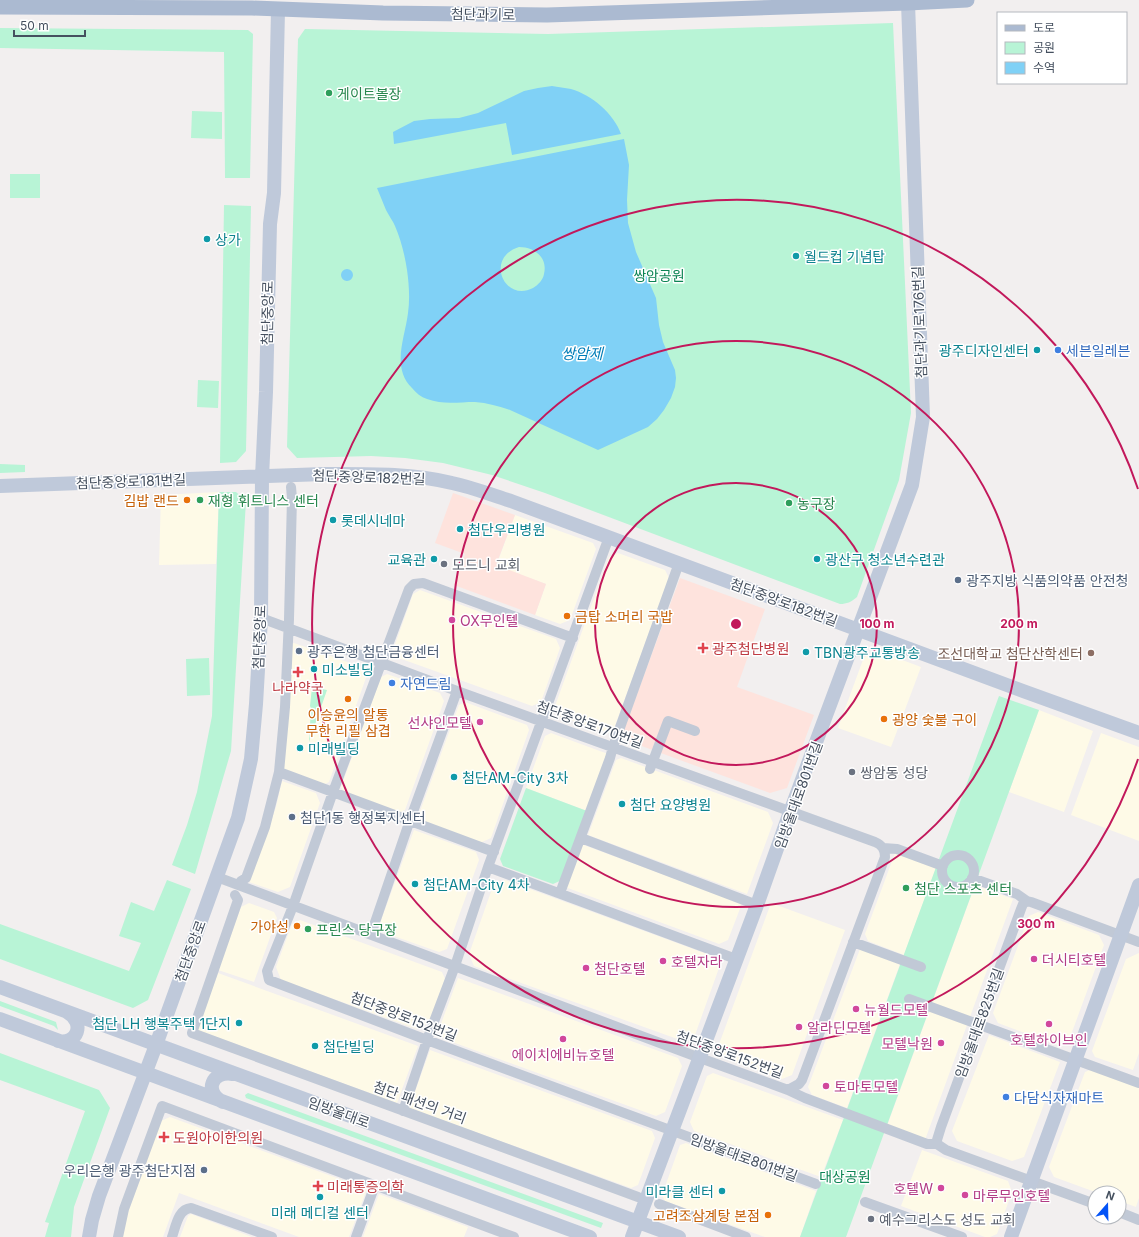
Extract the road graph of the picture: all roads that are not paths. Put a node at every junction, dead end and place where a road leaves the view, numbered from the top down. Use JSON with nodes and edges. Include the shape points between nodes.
{"nodes":[{"id":1,"x":967,"y":0,"type":"edge"},
{"id":2,"x":908,"y":3,"type":"junction"},
{"id":3,"x":19,"y":4,"type":"edge"},
{"id":4,"x":0,"y":7,"type":"edge"},
{"id":5,"x":278,"y":10,"type":"junction"},
{"id":6,"x":262,"y":477,"type":"junction"},
{"id":7,"x":0,"y":486,"type":"edge"},
{"id":8,"x":291,"y":487,"type":"dead end"},
{"id":9,"x":609,"y":537,"type":"junction"},
{"id":10,"x":679,"y":563,"type":"junction"},
{"id":11,"x":260,"y":618,"type":"junction"},
{"id":12,"x":289,"y":628,"type":"junction"},
{"id":13,"x":858,"y":630,"type":"junction"},
{"id":14,"x":573,"y":638,"type":"junction"},
{"id":15,"x":381,"y":662,"type":"junction"},
{"id":16,"x":458,"y":691,"type":"junction"},
{"id":17,"x":542,"y":721,"type":"junction"},
{"id":18,"x":695,"y":731,"type":"dead end"},
{"id":19,"x":1139,"y":733,"type":"edge"},
{"id":20,"x":613,"y":747,"type":"junction"},
{"id":21,"x":649,"y":771,"type":"dead end"},
{"id":22,"x":279,"y":772,"type":"junction"},
{"id":23,"x":333,"y":792,"type":"junction"},
{"id":24,"x":790,"y":812,"type":"junction"},
{"id":25,"x":410,"y":820,"type":"junction"},
{"id":26,"x":581,"y":838,"type":"junction"},
{"id":27,"x":883,"y":848,"type":"junction"},
{"id":28,"x":494,"y":852,"type":"junction"},
{"id":29,"x":943,"y":866,"type":"junction"},
{"id":30,"x":488,"y":868,"type":"junction"},
{"id":31,"x":217,"y":877,"type":"junction"},
{"id":32,"x":972,"y":878,"type":"junction"},
{"id":33,"x":240,"y":881,"type":"dead end"},
{"id":34,"x":1139,"y":885,"type":"edge"},
{"id":35,"x":560,"y":893,"type":"junction"},
{"id":36,"x":235,"y":895,"type":"dead end"},
{"id":37,"x":1028,"y":902,"type":"junction"},
{"id":38,"x":757,"y":905,"type":"junction"},
{"id":39,"x":293,"y":906,"type":"junction"},
{"id":40,"x":371,"y":934,"type":"junction"},
{"id":41,"x":1120,"y":935,"type":"junction"},
{"id":42,"x":853,"y":942,"type":"junction"},
{"id":43,"x":1139,"y":942,"type":"edge"},
{"id":44,"x":736,"y":959,"type":"junction"},
{"id":45,"x":455,"y":966,"type":"junction"},
{"id":46,"x":921,"y":966,"type":"dead end"},
{"id":47,"x":0,"y":987,"type":"edge"},
{"id":48,"x":909,"y":998,"type":"dead end"},
{"id":49,"x":66,"y":1012,"type":"junction"},
{"id":50,"x":0,"y":1019,"type":"edge"},
{"id":51,"x":979,"y":1024,"type":"junction"},
{"id":52,"x":56,"y":1040,"type":"junction"},
{"id":53,"x":427,"y":1040,"type":"junction"},
{"id":54,"x":156,"y":1045,"type":"junction"},
{"id":55,"x":700,"y":1058,"type":"junction"},
{"id":56,"x":1076,"y":1059,"type":"junction"},
{"id":57,"x":145,"y":1073,"type":"junction"},
{"id":58,"x":235,"y":1074,"type":"junction"},
{"id":59,"x":1139,"y":1083,"type":"edge"},
{"id":60,"x":788,"y":1090,"type":"junction"},
{"id":61,"x":224,"y":1102,"type":"junction"},
{"id":62,"x":403,"y":1111,"type":"junction"},
{"id":63,"x":672,"y":1131,"type":"junction"},
{"id":64,"x":937,"y":1144,"type":"junction"},
{"id":65,"x":1031,"y":1180,"type":"junction"},
{"id":66,"x":816,"y":1184,"type":"dead end"},
{"id":67,"x":375,"y":1185,"type":"junction"},
{"id":68,"x":638,"y":1197,"type":"dead end"},
{"id":69,"x":1087,"y":1201,"type":"edge"},
{"id":70,"x":865,"y":1202,"type":"dead end"},
{"id":71,"x":659,"y":1204,"type":"dead end"},
{"id":72,"x":1127,"y":1215,"type":"edge"},
{"id":73,"x":1139,"y":1220,"type":"edge"},
{"id":74,"x":638,"y":1222,"type":"junction"},
{"id":75,"x":88,"y":1237,"type":"edge"},
{"id":76,"x":118,"y":1237,"type":"edge"},
{"id":77,"x":172,"y":1237,"type":"edge"},
{"id":78,"x":272,"y":1237,"type":"edge"},
{"id":79,"x":356,"y":1237,"type":"edge"},
{"id":80,"x":514,"y":1237,"type":"edge"},
{"id":81,"x":590,"y":1237,"type":"edge"},
{"id":82,"x":632,"y":1237,"type":"edge"},
{"id":83,"x":679,"y":1237,"type":"edge"},
{"id":84,"x":746,"y":1237,"type":"edge"},
{"id":85,"x":962,"y":1237,"type":"edge"},
{"id":86,"x":1011,"y":1237,"type":"edge"}],
"edges":[{"from":1,"to":2,"type":"main road","name":"첨단과기로"},
{"from":2,"to":5,"type":"main road","name":"첨단과기로","via":[[547,15]]},
{"from":2,"to":13,"type":"street","name":"첨단과기로176번길","via":[[923,417],[912,485]]},
{"from":3,"to":4,"type":"main road","name":"첨단과기로"},
{"from":3,"to":5,"type":"main road","name":"첨단과기로"},
{"from":5,"to":6,"type":"street","name":"첨단중앙로","via":[[274,193],[270,224]]},
{"from":6,"to":7,"type":"street","name":"첨단중앙로181번길"},
{"from":6,"to":9,"type":"street","name":"첨단중앙로182번길","via":[[369,474],[404,475],[452,482]]},
{"from":6,"to":11,"type":"street","name":"첨단중앙로"},
{"from":8,"to":12,"type":"street"},
{"from":9,"to":10,"type":"street","name":"첨단중앙로182번길"},
{"from":9,"to":14,"type":"street"},
{"from":10,"to":13,"type":"street","name":"첨단중앙로182번길"},
{"from":10,"to":20,"type":"street"},
{"from":11,"to":12,"type":"street","name":"첨단중앙로170번길"},
{"from":11,"to":31,"type":"street","name":"첨단중앙로","via":[[251,759],[238,818]]},
{"from":12,"to":15,"type":"street","name":"첨단중앙로170번길"},
{"from":12,"to":22,"type":"street"},
{"from":13,"to":19,"type":"street","name":"첨단중앙로182번길"},
{"from":13,"to":24,"type":"street","name":"임방울대로801번길"},
{"from":14,"to":15,"type":"street","via":[[423,583],[414,584],[409,589]]},
{"from":14,"to":17,"type":"street"},
{"from":15,"to":16,"type":"street","name":"첨단중앙로170번길"},
{"from":15,"to":23,"type":"street","name":"첨단중앙로152번길"},
{"from":16,"to":17,"type":"street","name":"첨단중앙로170번길"},
{"from":16,"to":25,"type":"street"},
{"from":17,"to":20,"type":"street","name":"첨단중앙로170번길"},
{"from":17,"to":28,"type":"street"},
{"from":18,"to":21,"type":"street","bridge":true,"via":[[668,721]]},
{"from":20,"to":24,"type":"street","name":"첨단중앙로170번길"},
{"from":20,"to":26,"type":"street"},
{"from":22,"to":23,"type":"street"},
{"from":22,"to":33,"type":"street","via":[[265,827],[246,878]]},
{"from":23,"to":25,"type":"street"},
{"from":23,"to":39,"type":"street","name":"첨단중앙로152번길"},
{"from":24,"to":27,"type":"street","via":[[875,842]]},
{"from":24,"to":38,"type":"street","name":"임방울대로801번길"},
{"from":25,"to":28,"type":"street"},
{"from":25,"to":40,"type":"street"},
{"from":26,"to":35,"type":"street"},
{"from":26,"to":38,"type":"street"},
{"from":27,"to":29,"type":"street","via":[[897,849]]},
{"from":27,"to":42,"type":"street","name":"첨단중앙로152번길","via":[[885,857]]},
{"from":28,"to":30,"type":"street"},
{"from":29,"to":32,"type":"street","via":[[942,874],[950,885],[963,886]]},
{"from":29,"to":32,"type":"street","via":[[948,858],[961,855],[972,863]]},
{"from":30,"to":35,"type":"street"},
{"from":30,"to":45,"type":"street"},
{"from":31,"to":39,"type":"street","name":"첨단중앙로152번길"},
{"from":31,"to":54,"type":"street","name":"첨단중앙로"},
{"from":32,"to":37,"type":"street","via":[[1017,894]]},
{"from":34,"to":41,"type":"street"},
{"from":35,"to":44,"type":"street"},
{"from":36,"to":62,"type":"street","name":"첨단 패션의 거리","via":[[238,900],[192,1033]]},
{"from":37,"to":41,"type":"street"},
{"from":37,"to":51,"type":"street","name":"임방울대로825번길","via":[[1021,909]]},
{"from":38,"to":44,"type":"street","name":"임방울대로801번길"},
{"from":39,"to":40,"type":"street","name":"첨단중앙로152번길"},
{"from":39,"to":53,"type":"street","name":"첨단중앙로152번길","via":[[267,971],[269,980]]},
{"from":40,"to":45,"type":"street","name":"첨단중앙로152번길"},
{"from":41,"to":43,"type":"street"},
{"from":41,"to":56,"type":"street"},
{"from":42,"to":46,"type":"street"},
{"from":42,"to":60,"type":"street","name":"첨단중앙로152번길","via":[[802,1080]]},
{"from":44,"to":55,"type":"street","name":"임방울대로801번길"},
{"from":45,"to":53,"type":"street"},
{"from":45,"to":55,"type":"street","name":"첨단중앙로152번길"},
{"from":47,"to":49,"type":"street","name":"임방울대로"},
{"from":48,"to":51,"type":"street"},
{"from":49,"to":52,"type":"street","via":[[76,1019],[76,1033],[70,1040]]},
{"from":49,"to":54,"type":"street","name":"임방울대로"},
{"from":50,"to":52,"type":"street"},
{"from":51,"to":56,"type":"street"},
{"from":51,"to":64,"type":"street","name":"임방울대로825번길"},
{"from":52,"to":57,"type":"street"},
{"from":53,"to":62,"type":"street"},
{"from":53,"to":63,"type":"street","name":"첨단중앙로152번길"},
{"from":54,"to":57,"type":"street","name":"첨단중앙로"},
{"from":54,"to":58,"type":"street","name":"임방울대로"},
{"from":55,"to":60,"type":"street","name":"첨단중앙로152번길"},
{"from":55,"to":63,"type":"street","name":"임방울대로801번길"},
{"from":56,"to":59,"type":"street"},
{"from":56,"to":65,"type":"street"},
{"from":57,"to":61,"type":"street"},
{"from":57,"to":75,"type":"street","name":"첨단중앙로","via":[[99,1196]]},
{"from":58,"to":61,"type":"street","via":[[220,1074],[213,1081],[216,1099]]},
{"from":58,"to":74,"type":"street","name":"임방울대로"},
{"from":60,"to":64,"type":"street","via":[[927,1144]]},
{"from":61,"to":81,"type":"street"},
{"from":62,"to":68,"type":"street","name":"첨단 패션의 거리"},
{"from":63,"to":66,"type":"street","name":"임방울대로801번길"},
{"from":63,"to":74,"type":"street","name":"임방울대로801번길"},
{"from":64,"to":65,"type":"street","via":[[946,1150]]},
{"from":65,"to":69,"type":"street"},
{"from":65,"to":86,"type":"street"},
{"from":67,"to":76,"type":"street","via":[[162,1106],[124,1209]]},
{"from":67,"to":79,"type":"street"},
{"from":67,"to":80,"type":"street"},
{"from":70,"to":85,"type":"street"},
{"from":71,"to":84,"type":"street"},
{"from":72,"to":73,"type":"street"},
{"from":74,"to":82,"type":"street","name":"임방울대로801번길"},
{"from":74,"to":83,"type":"street","name":"임방울대로"},
{"from":77,"to":78,"type":"street","via":[[180,1212],[186,1208]]}]}
